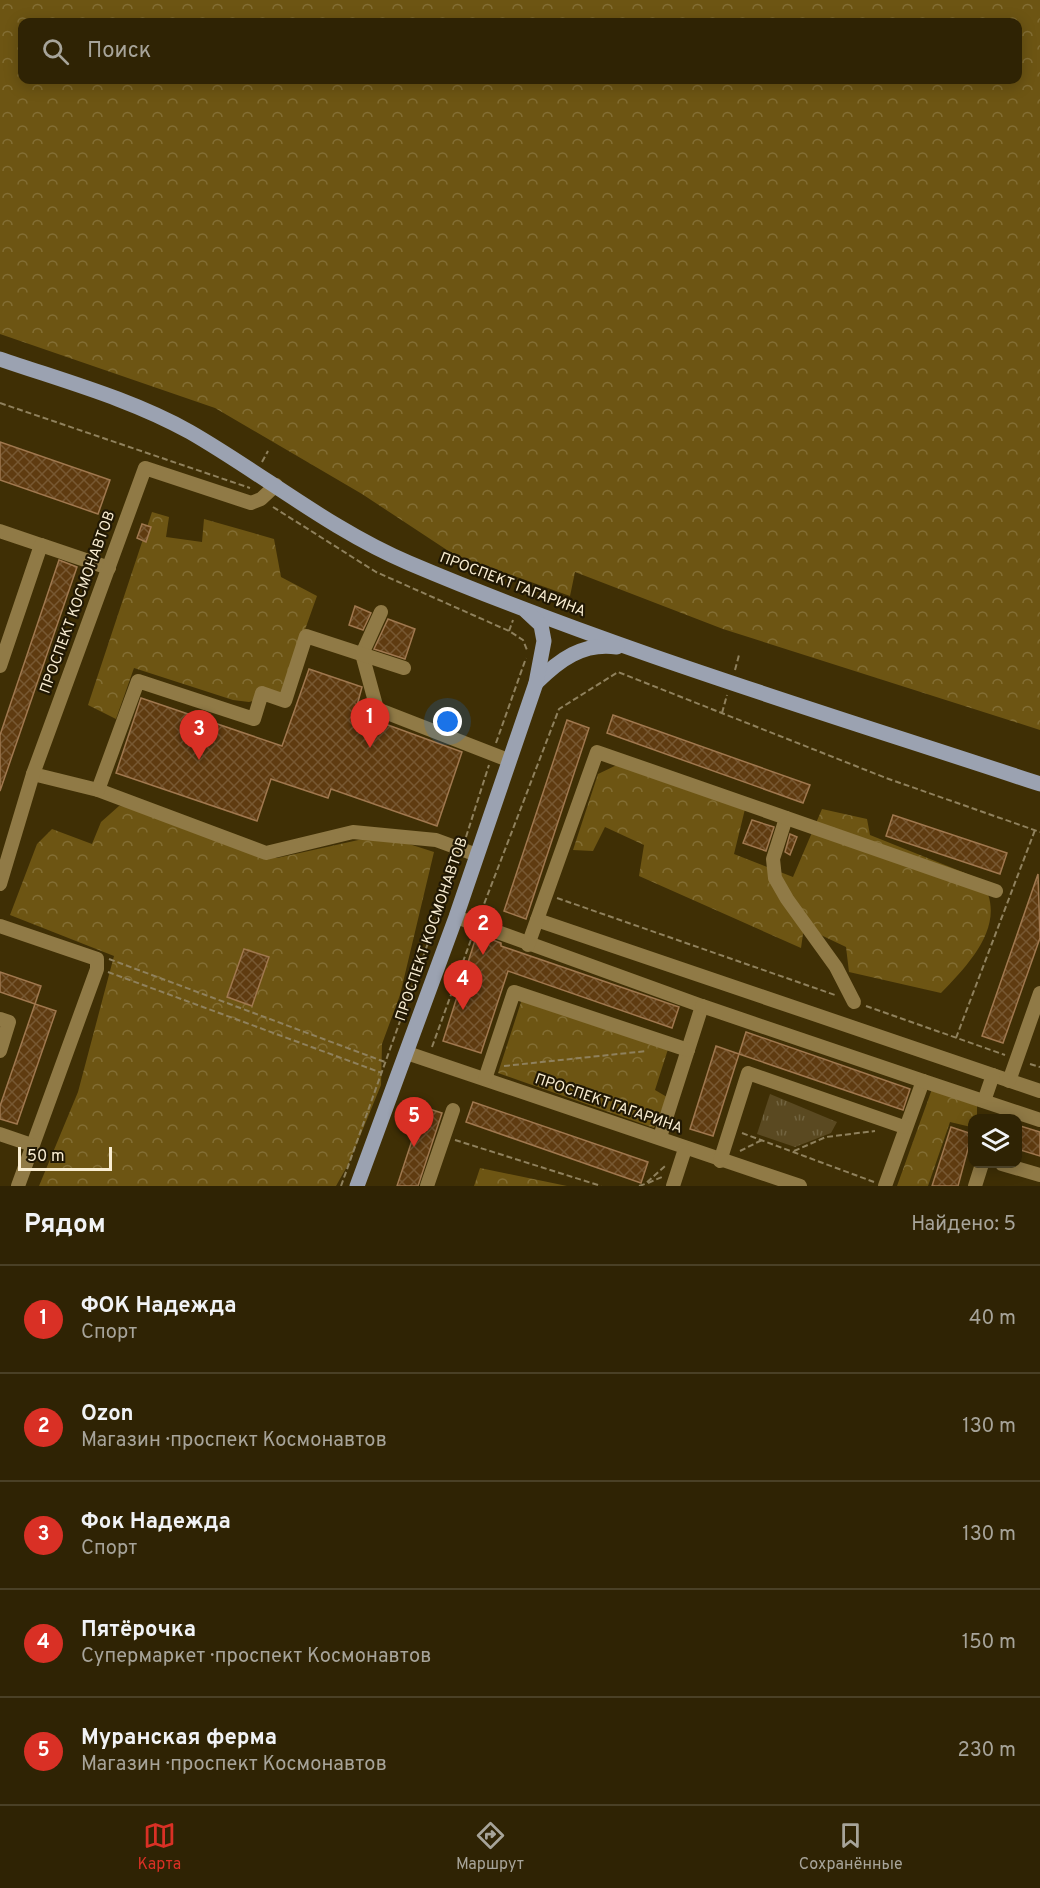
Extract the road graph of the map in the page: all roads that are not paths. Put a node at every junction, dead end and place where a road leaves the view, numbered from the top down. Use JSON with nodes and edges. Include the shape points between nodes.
{"nodes":[{"id":1,"x":0,"y":359,"type":"edge"},
{"id":2,"x":276,"y":485,"type":"junction"},
{"id":3,"x":0,"y":531,"type":"edge"},
{"id":4,"x":41,"y":545,"type":"junction"},
{"id":5,"x":109,"y":568,"type":"junction"},
{"id":6,"x":519,"y":606,"type":"junction"},
{"id":7,"x":381,"y":612,"type":"dead end"},
{"id":8,"x":641,"y":651,"type":"junction"},
{"id":9,"x":362,"y":654,"type":"junction"},
{"id":10,"x":0,"y":666,"type":"edge"},
{"id":11,"x":404,"y":668,"type":"dead end"},
{"id":12,"x":536,"y":683,"type":"junction"},
{"id":13,"x":508,"y":760,"type":"junction"},
{"id":14,"x":33,"y":774,"type":"junction"},
{"id":15,"x":1040,"y":784,"type":"edge"},
{"id":16,"x":98,"y":790,"type":"junction"},
{"id":17,"x":786,"y":818,"type":"junction"},
{"id":18,"x":477,"y":855,"type":"junction"},
{"id":19,"x":2,"y":866,"type":"edge"},
{"id":20,"x":0,"y":884,"type":"edge"},
{"id":21,"x":996,"y":891,"type":"dead end"},
{"id":22,"x":456,"y":917,"type":"junction"},
{"id":23,"x":537,"y":920,"type":"junction"},
{"id":24,"x":0,"y":926,"type":"edge"},
{"id":25,"x":528,"y":945,"type":"junction"},
{"id":26,"x":1040,"y":993,"type":"edge"},
{"id":27,"x":854,"y":1002,"type":"road end"},
{"id":28,"x":702,"y":1006,"type":"junction"},
{"id":29,"x":0,"y":1019,"type":"edge"},
{"id":30,"x":688,"y":1050,"type":"junction"},
{"id":31,"x":0,"y":1051,"type":"edge"},
{"id":32,"x":406,"y":1053,"type":"junction"},
{"id":33,"x":487,"y":1073,"type":"junction"},
{"id":34,"x":993,"y":1075,"type":"junction"},
{"id":35,"x":923,"y":1081,"type":"junction"},
{"id":36,"x":1010,"y":1081,"type":"junction"},
{"id":37,"x":1040,"y":1091,"type":"edge"},
{"id":38,"x":984,"y":1101,"type":"junction"},
{"id":39,"x":453,"y":1110,"type":"dead end"},
{"id":40,"x":1040,"y":1120,"type":"edge"},
{"id":41,"x":904,"y":1127,"type":"junction"},
{"id":42,"x":0,"y":1134,"type":"edge"},
{"id":43,"x":660,"y":1137,"type":"junction"},
{"id":44,"x":32,"y":1145,"type":"junction"},
{"id":45,"x":686,"y":1149,"type":"junction"},
{"id":46,"x":720,"y":1161,"type":"junction"},
{"id":47,"x":981,"y":1168,"type":"edge"},
{"id":48,"x":1016,"y":1168,"type":"edge"},
{"id":49,"x":1040,"y":1175,"type":"edge"},
{"id":50,"x":880,"y":1184,"type":"edge"},
{"id":51,"x":18,"y":1186,"type":"edge"},
{"id":52,"x":357,"y":1186,"type":"edge"},
{"id":53,"x":427,"y":1186,"type":"edge"},
{"id":54,"x":674,"y":1186,"type":"edge"},
{"id":55,"x":800,"y":1186,"type":"edge"},
{"id":56,"x":975,"y":1186,"type":"edge"}],
"edges":[{"from":1,"to":2,"type":"main road","name":"ПРОСПЕКТ ГАГАРИНА","via":[[131,404],[188,431]]},
{"from":2,"to":5,"type":"street","name":"ПРОСПЕКТ КОСМОНАВТОВ","via":[[251,503],[146,468]]},
{"from":2,"to":6,"type":"main road","name":"ПРОСПЕКТ ГАГАРИНА","via":[[356,536],[406,562]]},
{"from":3,"to":4,"type":"street"},
{"from":4,"to":5,"type":"street"},
{"from":4,"to":10,"type":"street"},
{"from":5,"to":14,"type":"street","name":"ПРОСПЕКТ КОСМОНАВТОВ"},
{"from":6,"to":8,"type":"main road","name":"ПРОСПЕКТ ГАГАРИНА"},
{"from":6,"to":12,"type":"main road","name":"ПРОСПЕКТ КОСМОНАВТОВ","via":[[541,626],[544,641]]},
{"from":7,"to":9,"type":"street"},
{"from":8,"to":12,"type":"main road","via":[[601,645],[580,649]]},
{"from":8,"to":15,"type":"main road","name":"ПРОСПЕКТ ГАГАРИНА"},
{"from":9,"to":11,"type":"street"},
{"from":9,"to":13,"type":"street","via":[[377,709]]},
{"from":9,"to":16,"type":"street","via":[[306,636],[285,700],[262,693],[254,719],[138,681]]},
{"from":12,"to":13,"type":"main road","name":"ПРОСПЕКТ КОСМОНАВТОВ"},
{"from":13,"to":18,"type":"main road","name":"ПРОСПЕКТ КОСМОНАВТОВ"},
{"from":14,"to":16,"type":"street"},
{"from":14,"to":19,"type":"street","name":"ПРОСПЕКТ КОСМОНАВТОВ"},
{"from":16,"to":18,"type":"street","via":[[266,853],[353,832],[436,840]]},
{"from":17,"to":21,"type":"street"},
{"from":17,"to":23,"type":"street","via":[[597,752]]},
{"from":17,"to":27,"type":"street","via":[[773,859],[775,878],[836,967]]},
{"from":18,"to":22,"type":"main road","name":"ПРОСПЕКТ КОСМОНАВТОВ"},
{"from":19,"to":20,"type":"street","name":"ПРОСПЕКТ КОСМОНАВТОВ"},
{"from":22,"to":25,"type":"street"},
{"from":22,"to":32,"type":"main road","name":"ПРОСПЕКТ КОСМОНАВТОВ"},
{"from":23,"to":25,"type":"street"},
{"from":23,"to":34,"type":"street"},
{"from":24,"to":44,"type":"street","via":[[101,963]]},
{"from":25,"to":28,"type":"street"},
{"from":26,"to":36,"type":"street"},
{"from":28,"to":30,"type":"street"},
{"from":28,"to":35,"type":"street"},
{"from":29,"to":31,"type":"street","via":[[9,1022]]},
{"from":30,"to":33,"type":"street","via":[[514,992]]},
{"from":30,"to":43,"type":"street"},
{"from":32,"to":33,"type":"street","name":"ПРОСПЕКТ ГАГАРИНА"},
{"from":32,"to":52,"type":"main road","name":"ПРОСПЕКТ КОСМОНАВТОВ"},
{"from":33,"to":43,"type":"street","name":"ПРОСПЕКТ ГАГАРИНА"},
{"from":34,"to":36,"type":"street"},
{"from":34,"to":38,"type":"street"},
{"from":35,"to":38,"type":"street"},
{"from":35,"to":41,"type":"street"},
{"from":36,"to":37,"type":"street"},
{"from":38,"to":40,"type":"street"},
{"from":39,"to":53,"type":"street"},
{"from":41,"to":46,"type":"street","via":[[748,1073]]},
{"from":41,"to":50,"type":"street"},
{"from":42,"to":44,"type":"street"},
{"from":43,"to":45,"type":"street","name":"ПРОСПЕКТ ГАГАРИНА"},
{"from":44,"to":51,"type":"street"},
{"from":45,"to":46,"type":"street","name":"ПРОСПЕКТ ГАГАРИНА"},
{"from":45,"to":54,"type":"street"},
{"from":46,"to":55,"type":"street","name":"ПРОСПЕКТ ГАГАРИНА"},
{"from":47,"to":56,"type":"street"},
{"from":48,"to":49,"type":"street"}]}
